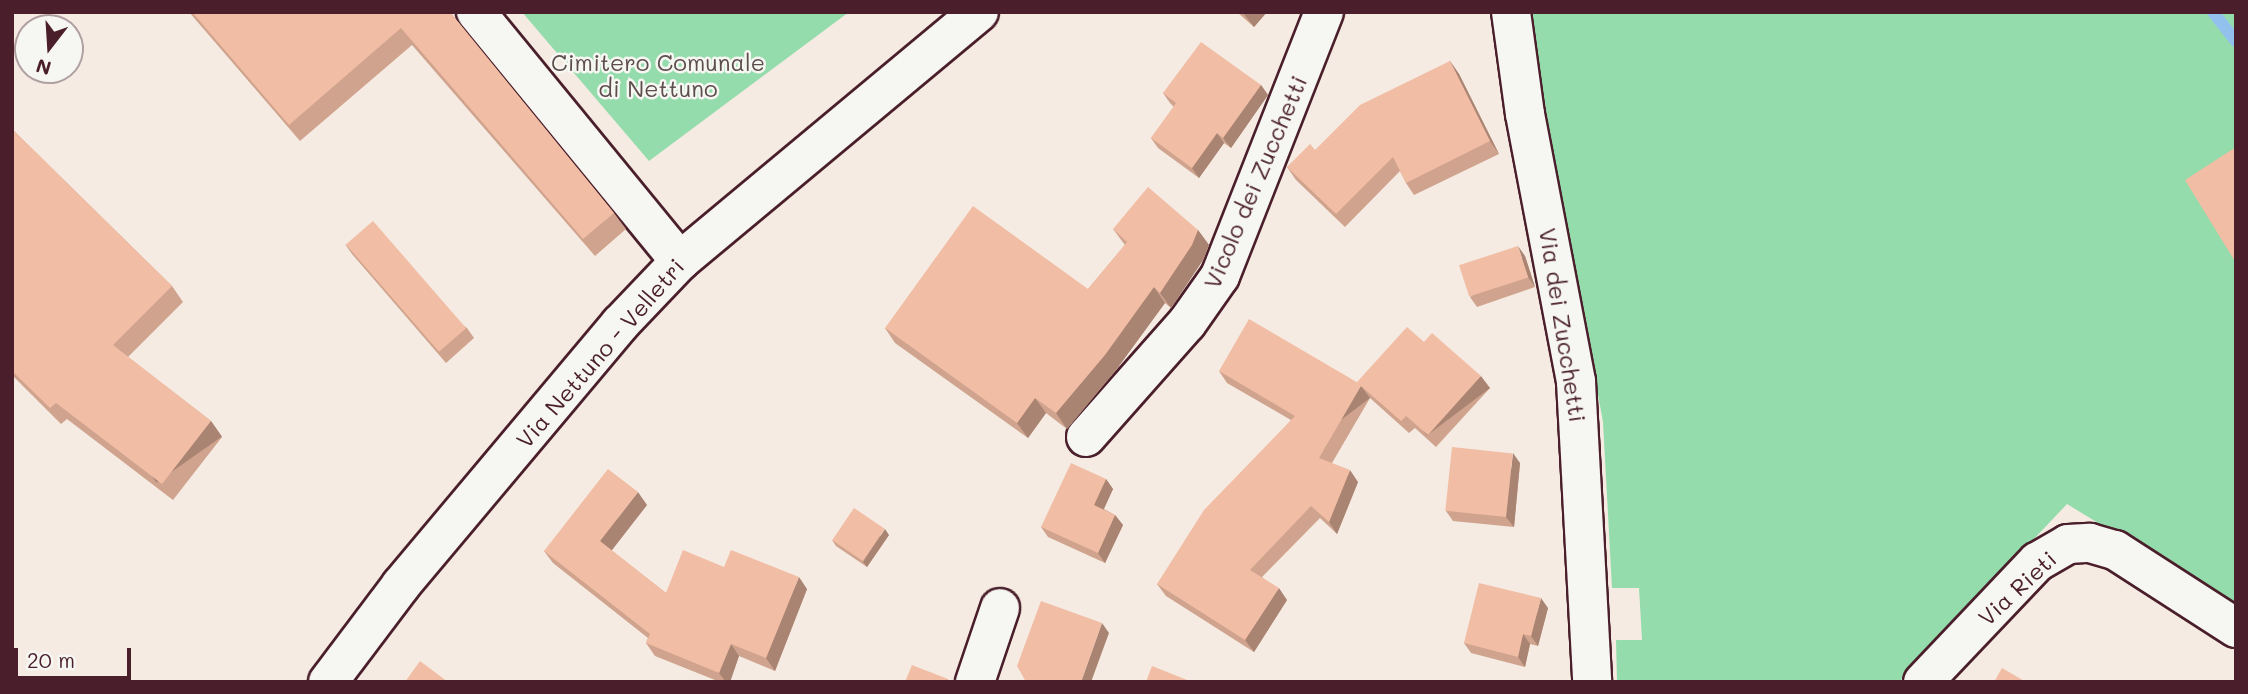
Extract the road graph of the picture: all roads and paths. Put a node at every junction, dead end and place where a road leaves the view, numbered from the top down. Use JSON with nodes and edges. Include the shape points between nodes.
{"nodes":[{"id":1,"x":476,"y":12,"type":"edge"},
{"id":2,"x":979,"y":12,"type":"edge"},
{"id":3,"x":1324,"y":12,"type":"edge"},
{"id":4,"x":1511,"y":12,"type":"edge"},
{"id":5,"x":680,"y":261,"type":"junction"},
{"id":6,"x":1086,"y":437,"type":"dead end"},
{"id":7,"x":1000,"y":608,"type":"dead end"},
{"id":8,"x":2236,"y":628,"type":"edge"},
{"id":9,"x":328,"y":682,"type":"edge"},
{"id":10,"x":975,"y":682,"type":"edge"},
{"id":11,"x":1592,"y":682,"type":"edge"},
{"id":12,"x":1923,"y":682,"type":"edge"}],
"edges":[{"from":1,"to":5,"type":"street"},
{"from":2,"to":5,"type":"street","name":"Via Nettuno - Velletri"},
{"from":3,"to":6,"type":"street","name":"Vicolo dei Zucchetti","via":[[1213,289]]},
{"from":4,"to":11,"type":"street","name":"Via dei Zucchetti","via":[[1527,125],[1574,372]]},
{"from":5,"to":9,"type":"street","name":"Via Nettuno - Velletri","via":[[620,324],[410,575]]},
{"from":7,"to":10,"type":"street"},
{"from":8,"to":12,"type":"street","name":"Via Rieti","via":[[2115,550],[2090,543],[2068,544],[2037,562]]}]}
